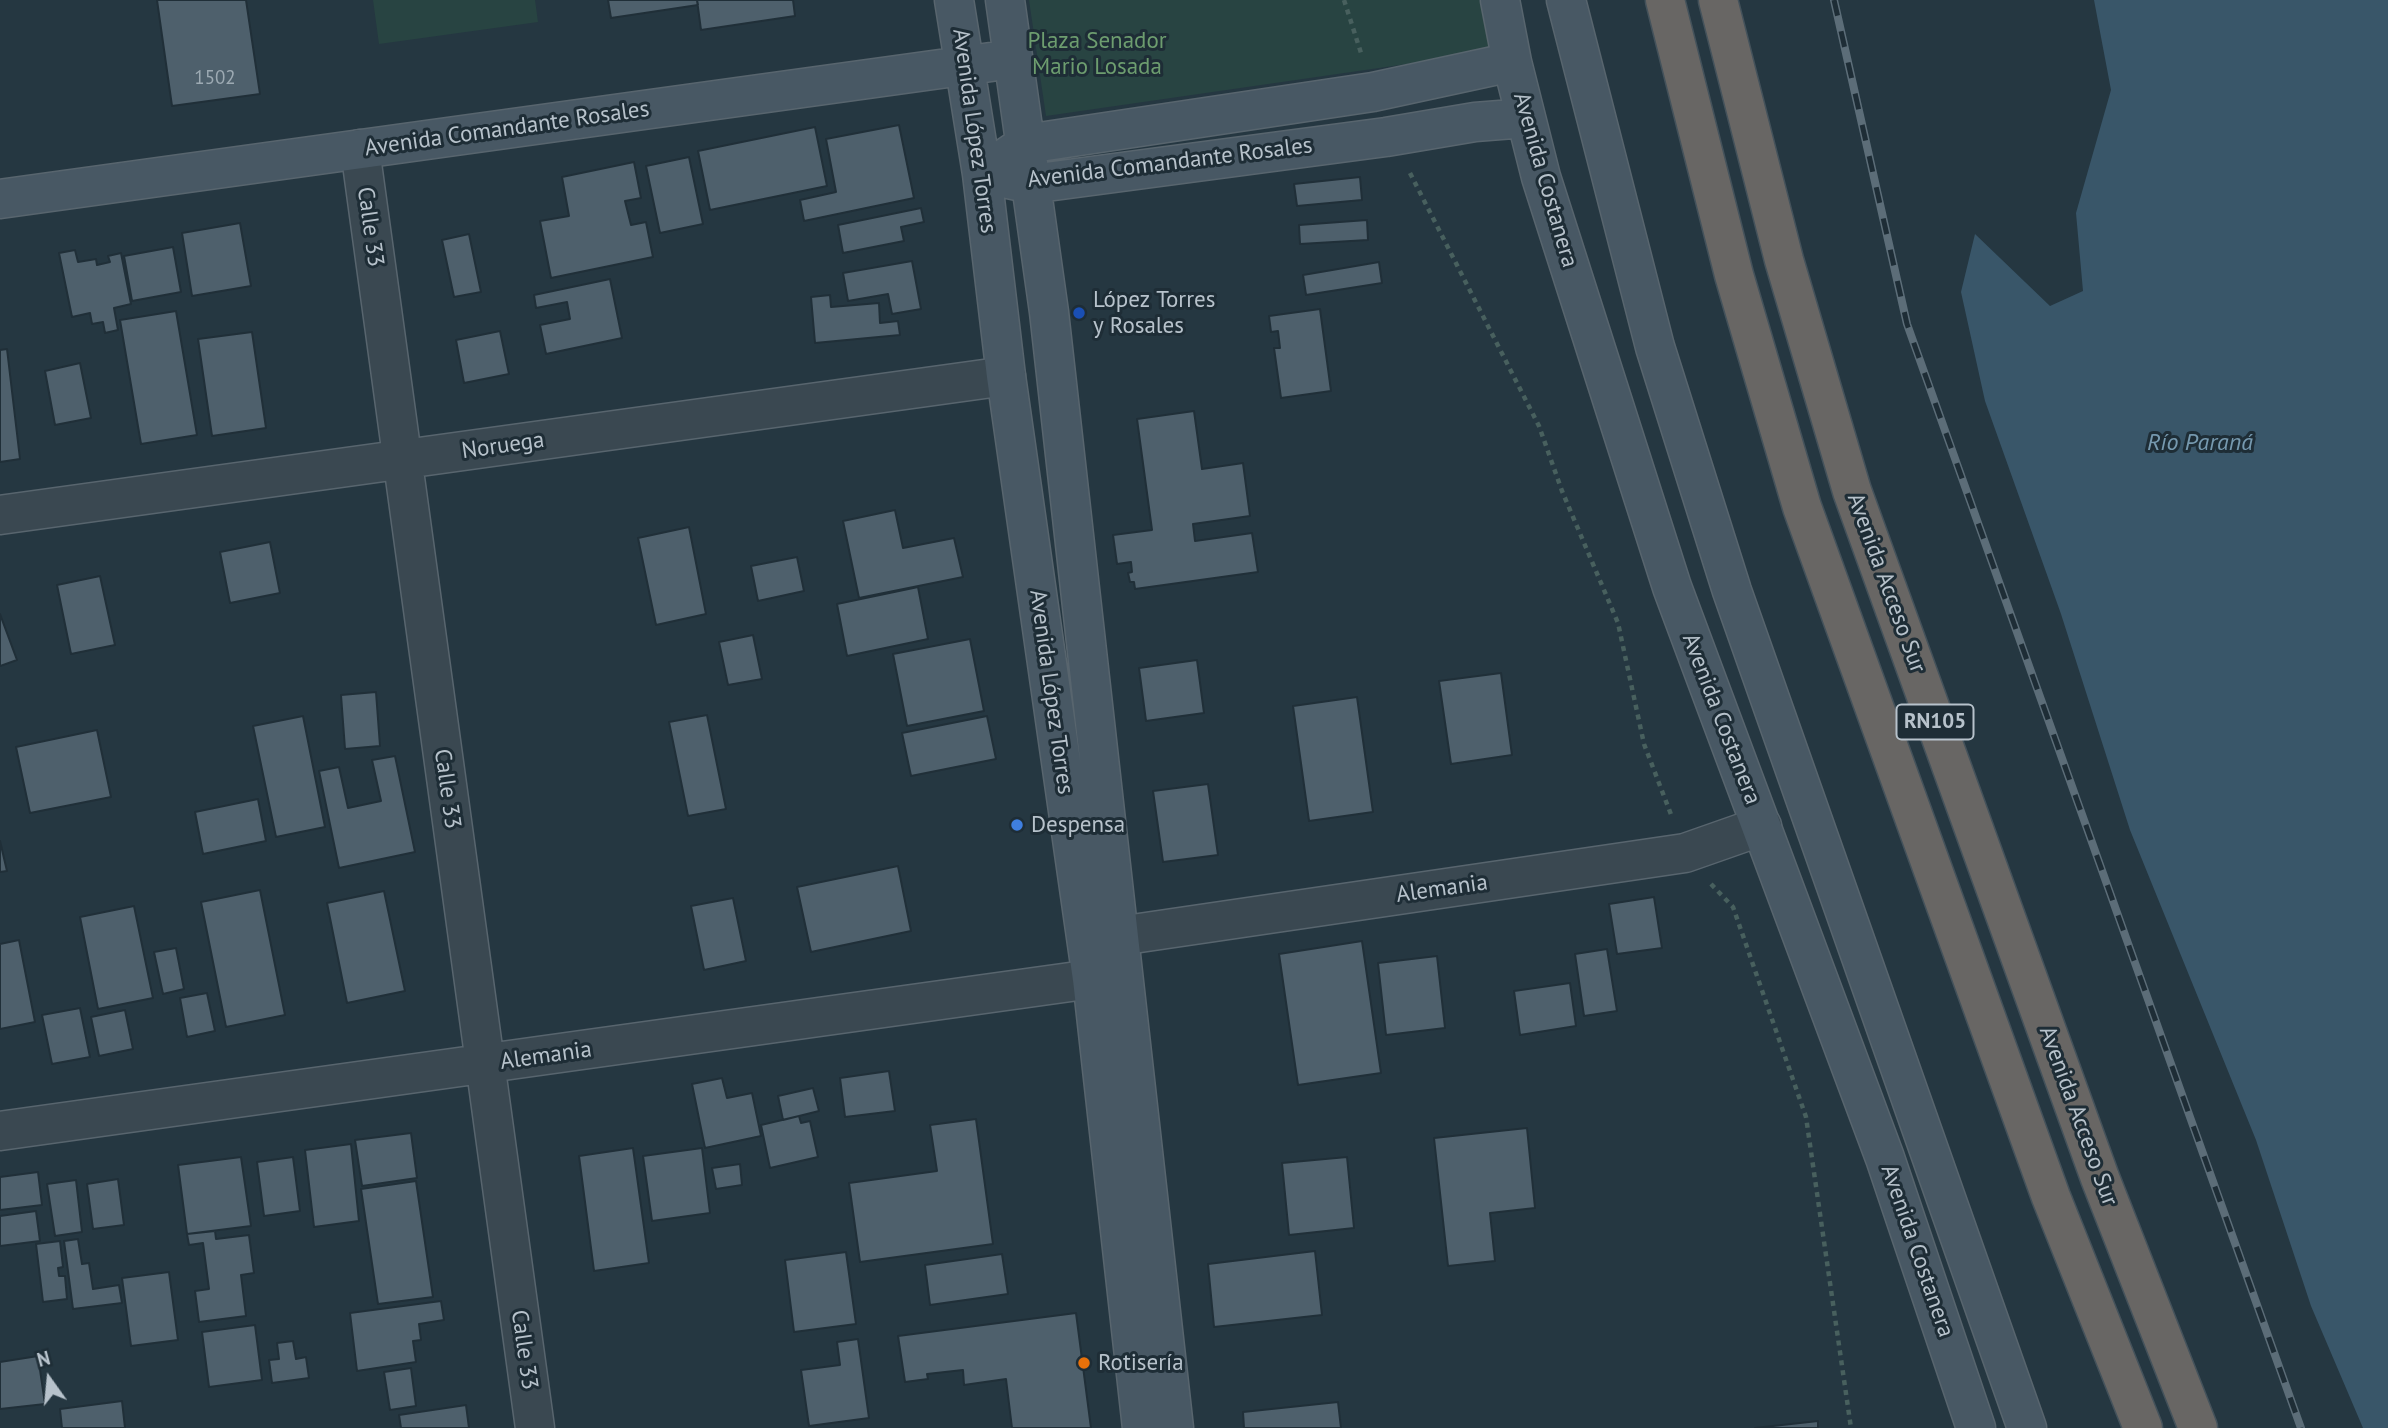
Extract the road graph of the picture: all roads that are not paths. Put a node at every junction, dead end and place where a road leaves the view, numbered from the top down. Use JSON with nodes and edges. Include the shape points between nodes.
{"nodes":[{"id":1,"x":954,"y":0,"type":"edge"},
{"id":2,"x":1005,"y":0,"type":"edge"},
{"id":3,"x":1500,"y":0,"type":"edge"},
{"id":4,"x":1566,"y":0,"type":"edge"},
{"id":5,"x":1665,"y":0,"type":"edge"},
{"id":6,"x":1718,"y":0,"type":"edge"},
{"id":7,"x":1013,"y":58,"type":"junction"},
{"id":8,"x":1512,"y":62,"type":"junction"},
{"id":9,"x":966,"y":65,"type":"junction"},
{"id":10,"x":1526,"y":118,"type":"junction"},
{"id":11,"x":1026,"y":144,"type":"junction"},
{"id":12,"x":359,"y":149,"type":"junction"},
{"id":13,"x":982,"y":174,"type":"junction"},
{"id":14,"x":1031,"y":184,"type":"junction"},
{"id":15,"x":0,"y":199,"type":"edge"},
{"id":16,"x":1006,"y":376,"type":"junction"},
{"id":17,"x":402,"y":460,"type":"junction"},
{"id":18,"x":0,"y":515,"type":"edge"},
{"id":19,"x":1762,"y":826,"type":"junction"},
{"id":20,"x":1119,"y":936,"type":"junction"},
{"id":21,"x":1092,"y":979,"type":"junction"},
{"id":22,"x":485,"y":1065,"type":"junction"},
{"id":23,"x":0,"y":1131,"type":"edge"},
{"id":24,"x":535,"y":1428,"type":"edge"},
{"id":25,"x":1142,"y":1428,"type":"edge"},
{"id":26,"x":1174,"y":1428,"type":"edge"},
{"id":27,"x":1976,"y":1428,"type":"edge"},
{"id":28,"x":2027,"y":1428,"type":"edge"},
{"id":29,"x":2143,"y":1428,"type":"edge"},
{"id":30,"x":2198,"y":1428,"type":"edge"}],
"edges":[{"from":1,"to":9,"type":"main road","name":"Avenida López Torres"},
{"from":2,"to":7,"type":"main road","name":"Avenida López Torres"},
{"from":3,"to":8,"type":"main road","name":"Avenida Costanera"},
{"from":4,"to":28,"type":"main road","name":"Avenida Costanera","via":[[1654,347],[1732,591]]},
{"from":5,"to":29,"type":"highway","number":"RN105","via":[[1734,275],[1802,506],[2051,1196]]},
{"from":6,"to":30,"type":"highway","name":"Avenida Acceso Sur","number":"RN105","via":[[1784,260],[1852,491],[2099,1178]]},
{"from":7,"to":9,"type":"main road","name":"Avenida Comandante Rosales"},
{"from":7,"to":11,"type":"main road","name":"Avenida López Torres"},
{"from":8,"to":10,"type":"main road","name":"Avenida Costanera"},
{"from":8,"to":11,"type":"main road","name":"Avenida Comandante Rosales","via":[[1373,92]]},
{"from":9,"to":12,"type":"main road","name":"Avenida Comandante Rosales"},
{"from":9,"to":13,"type":"main road","name":"Avenida López Torres"},
{"from":10,"to":14,"type":"main road","name":"Avenida Comandante Rosales"},
{"from":10,"to":19,"type":"main road","name":"Avenida Costanera","via":[[1671,587]]},
{"from":11,"to":13,"type":"main road","name":"Avenida Comandante Rosales"},
{"from":11,"to":14,"type":"main road","name":"Avenida López Torres"},
{"from":12,"to":15,"type":"main road","name":"Avenida Comandante Rosales"},
{"from":12,"to":17,"type":"street","name":"Calle 33"},
{"from":13,"to":14,"type":"main road","name":"Avenida Comandante Rosales"},
{"from":13,"to":16,"type":"main road","name":"Avenida López Torres"},
{"from":14,"to":20,"type":"main road","name":"Avenida López Torres"},
{"from":16,"to":17,"type":"street","name":"Noruega"},
{"from":16,"to":21,"type":"main road","name":"Avenida López Torres"},
{"from":17,"to":18,"type":"street","name":"Noruega"},
{"from":17,"to":22,"type":"street","name":"Calle 33"},
{"from":19,"to":20,"type":"street","name":"Alemania","via":[[1685,853]]},
{"from":19,"to":27,"type":"main road","name":"Avenida Costanera","via":[[1885,1157]]},
{"from":20,"to":26,"type":"main road","name":"Avenida López Torres"},
{"from":21,"to":22,"type":"street","name":"Alemania"},
{"from":21,"to":25,"type":"main road","name":"Avenida López Torres"},
{"from":22,"to":23,"type":"street","name":"Alemania"},
{"from":22,"to":24,"type":"street","name":"Calle 33"}]}
